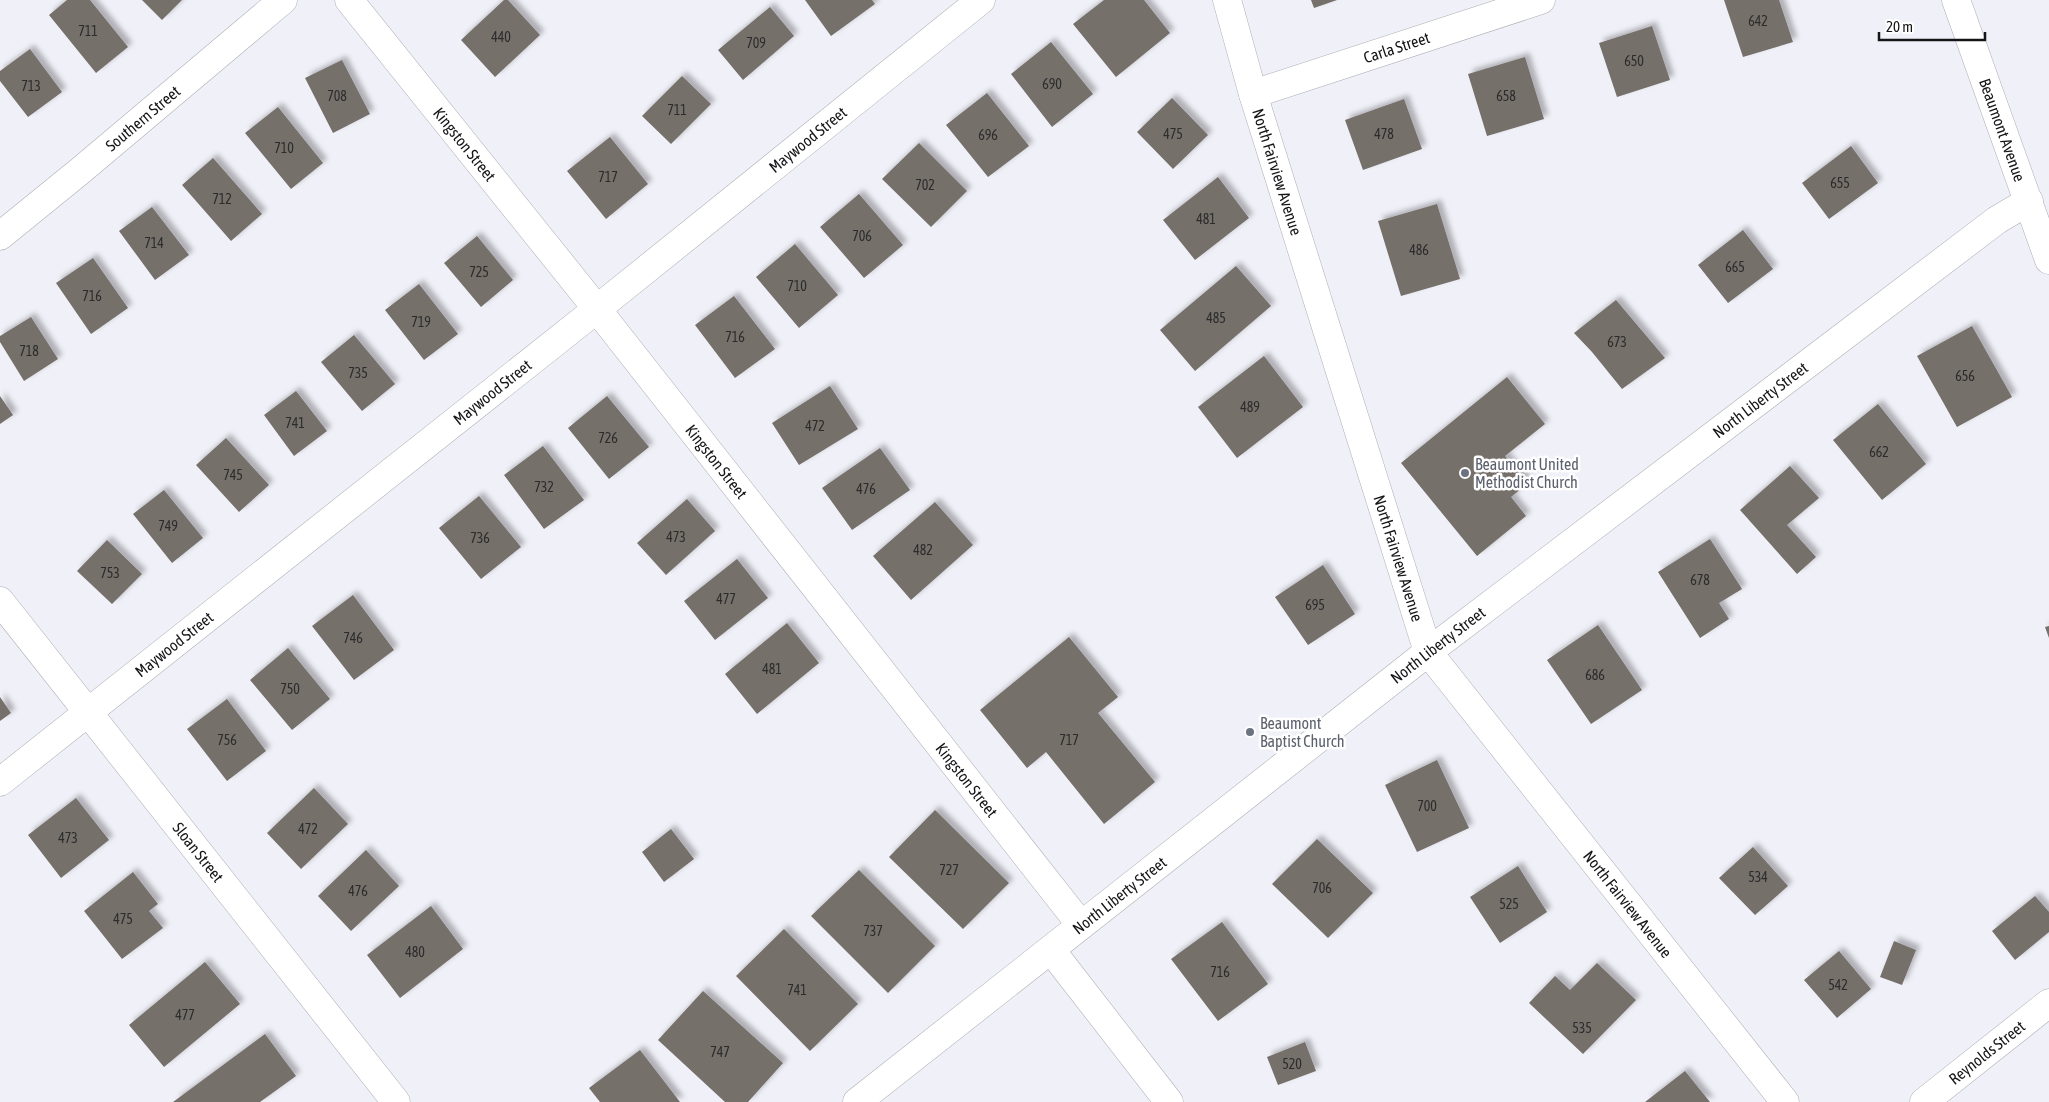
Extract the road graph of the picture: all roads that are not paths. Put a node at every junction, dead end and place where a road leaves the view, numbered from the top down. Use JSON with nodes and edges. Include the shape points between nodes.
{"nodes":[{"id":1,"x":284,"y":0,"type":"edge"},
{"id":2,"x":349,"y":0,"type":"edge"},
{"id":3,"x":981,"y":0,"type":"edge"},
{"id":4,"x":1226,"y":0,"type":"edge"},
{"id":5,"x":1541,"y":0,"type":"edge"},
{"id":6,"x":1956,"y":0,"type":"edge"},
{"id":7,"x":1253,"y":94,"type":"junction"},
{"id":8,"x":2029,"y":201,"type":"junction"},
{"id":9,"x":0,"y":236,"type":"edge"},
{"id":10,"x":2049,"y":260,"type":"edge"},
{"id":11,"x":597,"y":309,"type":"junction"},
{"id":12,"x":0,"y":601,"type":"edge"},
{"id":13,"x":1428,"y":652,"type":"junction"},
{"id":14,"x":88,"y":712,"type":"junction"},
{"id":15,"x":0,"y":782,"type":"edge"},
{"id":16,"x":1082,"y":926,"type":"junction"},
{"id":17,"x":1051,"y":950,"type":"junction"},
{"id":18,"x":2049,"y":1003,"type":"edge"},
{"id":19,"x":396,"y":1102,"type":"edge"},
{"id":20,"x":857,"y":1102,"type":"edge"},
{"id":21,"x":1169,"y":1102,"type":"edge"},
{"id":22,"x":1786,"y":1102,"type":"edge"},
{"id":23,"x":1924,"y":1102,"type":"edge"}],
"edges":[{"from":1,"to":9,"type":"street","name":"Southern Street"},
{"from":2,"to":11,"type":"street","name":"Kingston Street"},
{"from":3,"to":11,"type":"street","name":"Maywood Street"},
{"from":4,"to":7,"type":"street","name":"North Fairview Avenue"},
{"from":5,"to":7,"type":"street","name":"Carla Street"},
{"from":6,"to":8,"type":"street","name":"Beaumont Avenue"},
{"from":7,"to":13,"type":"street","name":"North Fairview Avenue"},
{"from":8,"to":10,"type":"street","name":"Beaumont Avenue"},
{"from":8,"to":13,"type":"street","name":"North Liberty Street","via":[[1989,226]]},
{"from":11,"to":14,"type":"street","name":"Maywood Street"},
{"from":11,"to":16,"type":"street","name":"Kingston Street"},
{"from":12,"to":14,"type":"street","name":"Sloan Street"},
{"from":13,"to":16,"type":"street","name":"North Liberty Street"},
{"from":13,"to":22,"type":"street","name":"North Fairview Avenue"},
{"from":14,"to":15,"type":"street","name":"Maywood Street"},
{"from":14,"to":19,"type":"street","name":"Sloan Street"},
{"from":16,"to":17,"type":"street","name":"North Liberty Street"},
{"from":17,"to":20,"type":"street","name":"North Liberty Street"},
{"from":17,"to":21,"type":"street"},
{"from":18,"to":23,"type":"street","name":"Reynolds Street"}]}
